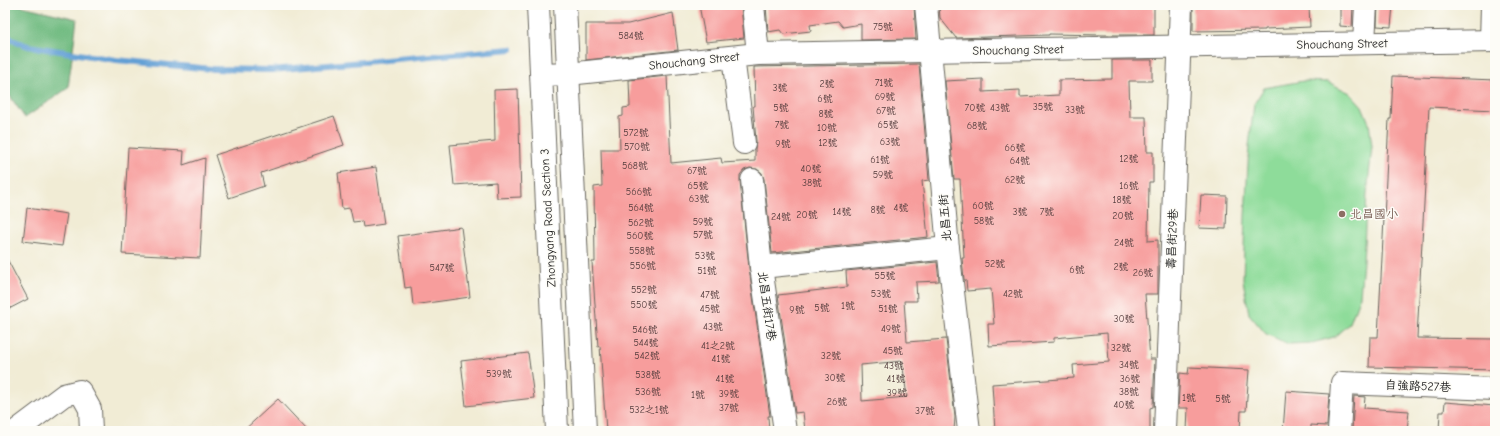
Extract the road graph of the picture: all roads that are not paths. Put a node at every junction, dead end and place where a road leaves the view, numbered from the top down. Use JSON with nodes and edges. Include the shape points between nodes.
{"nodes":[{"id":1,"x":538,"y":5,"type":"edge"},
{"id":2,"x":565,"y":5,"type":"edge"},
{"id":3,"x":753,"y":5,"type":"edge"},
{"id":4,"x":926,"y":5,"type":"edge"},
{"id":5,"x":1181,"y":5,"type":"edge"},
{"id":6,"x":1366,"y":5,"type":"edge"},
{"id":7,"x":1492,"y":5,"type":"edge"},
{"id":8,"x":1493,"y":41,"type":"edge"},
{"id":9,"x":1364,"y":43,"type":"junction"},
{"id":10,"x":1179,"y":47,"type":"junction"},
{"id":11,"x":930,"y":51,"type":"junction"},
{"id":12,"x":758,"y":54,"type":"junction"},
{"id":13,"x":733,"y":57,"type":"junction"},
{"id":14,"x":568,"y":74,"type":"junction"},
{"id":15,"x":542,"y":75,"type":"junction"},
{"id":16,"x":744,"y":143,"type":"dead end"},
{"id":17,"x":752,"y":180,"type":"dead end"},
{"id":18,"x":948,"y":248,"type":"junction"},
{"id":19,"x":761,"y":267,"type":"junction"},
{"id":20,"x":1495,"y":389,"type":"edge"},
{"id":21,"x":16,"y":431,"type":"edge"},
{"id":22,"x":91,"y":431,"type":"edge"},
{"id":23,"x":557,"y":431,"type":"edge"},
{"id":24,"x":584,"y":431,"type":"edge"},
{"id":25,"x":785,"y":431,"type":"edge"},
{"id":26,"x":969,"y":431,"type":"edge"},
{"id":27,"x":1165,"y":431,"type":"edge"},
{"id":28,"x":1339,"y":431,"type":"edge"}],
"edges":[{"from":1,"to":15,"type":"street","name":"Zhongyang Road Section 3"},
{"from":2,"to":14,"type":"street"},
{"from":3,"to":12,"type":"street"},
{"from":4,"to":11,"type":"street","name":"北昌五街"},
{"from":5,"to":10,"type":"street","name":"壽昌街29巷"},
{"from":6,"to":9,"type":"street"},
{"from":7,"to":8,"type":"street"},
{"from":8,"to":9,"type":"street","name":"Shouchang Street"},
{"from":9,"to":10,"type":"street","name":"Shouchang Street"},
{"from":10,"to":11,"type":"street","name":"Shouchang Street"},
{"from":10,"to":27,"type":"street","name":"壽昌街29巷"},
{"from":11,"to":12,"type":"street","name":"Shouchang Street"},
{"from":11,"to":18,"type":"street","name":"北昌五街"},
{"from":12,"to":13,"type":"street","name":"Shouchang Street"},
{"from":13,"to":14,"type":"street","name":"Shouchang Street"},
{"from":13,"to":16,"type":"street"},
{"from":14,"to":15,"type":"street","name":"Shouchang Street"},
{"from":14,"to":24,"type":"street"},
{"from":15,"to":23,"type":"street","name":"Zhongyang Road Section 3"},
{"from":17,"to":19,"type":"street","name":"北昌五街17巷"},
{"from":18,"to":19,"type":"street"},
{"from":18,"to":26,"type":"street","name":"北昌五街"},
{"from":19,"to":25,"type":"street","name":"北昌五街17巷"},
{"from":20,"to":28,"type":"street","name":"自強路527巷","via":[[1342,383]]},
{"from":21,"to":22,"type":"street","via":[[64,395],[80,391],[90,409]]}]}
